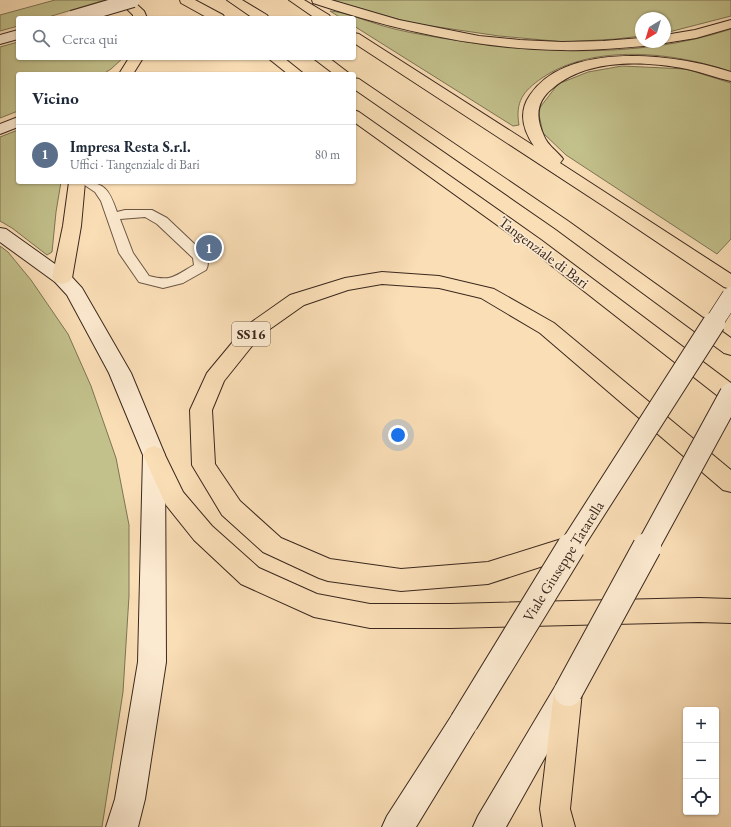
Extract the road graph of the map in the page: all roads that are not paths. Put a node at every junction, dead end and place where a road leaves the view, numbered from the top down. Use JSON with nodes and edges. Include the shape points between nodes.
{"nodes":[{"id":1,"x":124,"y":0,"type":"edge"},
{"id":2,"x":133,"y":0,"type":"edge"},
{"id":3,"x":186,"y":0,"type":"edge"},
{"id":4,"x":233,"y":0,"type":"edge"},
{"id":5,"x":295,"y":0,"type":"edge"},
{"id":6,"x":318,"y":0,"type":"edge"},
{"id":7,"x":79,"y":16,"type":"edge"},
{"id":8,"x":140,"y":16,"type":"edge"},
{"id":9,"x":214,"y":16,"type":"edge"},
{"id":10,"x":259,"y":16,"type":"edge"},
{"id":11,"x":321,"y":16,"type":"edge"},
{"id":12,"x":731,"y":24,"type":"edge"},
{"id":13,"x":16,"y":35,"type":"edge"},
{"id":14,"x":356,"y":38,"type":"edge"},
{"id":15,"x":671,"y":38,"type":"edge"},
{"id":16,"x":0,"y":40,"type":"edge"},
{"id":17,"x":635,"y":43,"type":"edge"},
{"id":18,"x":135,"y":60,"type":"edge"},
{"id":19,"x":278,"y":60,"type":"edge"},
{"id":20,"x":323,"y":60,"type":"edge"},
{"id":21,"x":127,"y":72,"type":"edge"},
{"id":22,"x":294,"y":72,"type":"edge"},
{"id":23,"x":340,"y":72,"type":"edge"},
{"id":24,"x":731,"y":77,"type":"edge"},
{"id":25,"x":356,"y":83,"type":"edge"},
{"id":26,"x":356,"y":116,"type":"edge"},
{"id":27,"x":16,"y":123,"type":"edge"},
{"id":28,"x":0,"y":129,"type":"edge"},
{"id":29,"x":77,"y":184,"type":"edge"},
{"id":30,"x":90,"y":184,"type":"edge"},
{"id":31,"x":611,"y":203,"type":"junction"},
{"id":32,"x":113,"y":217,"type":"junction"},
{"id":33,"x":0,"y":233,"type":"edge"},
{"id":34,"x":62,"y":278,"type":"junction"},
{"id":35,"x":731,"y":284,"type":"edge"},
{"id":36,"x":731,"y":296,"type":"edge"},
{"id":37,"x":731,"y":348,"type":"edge"},
{"id":38,"x":731,"y":394,"type":"edge"},
{"id":39,"x":154,"y":455,"type":"junction"},
{"id":40,"x":731,"y":483,"type":"edge"},
{"id":41,"x":571,"y":547,"type":"junction"},
{"id":42,"x":731,"y":611,"type":"edge"},
{"id":43,"x":568,"y":692,"type":"junction"},
{"id":44,"x":122,"y":827,"type":"edge"},
{"id":45,"x":398,"y":827,"type":"edge"},
{"id":46,"x":489,"y":827,"type":"edge"},
{"id":47,"x":559,"y":827,"type":"edge"}],
"edges":[{"from":1,"to":8,"type":"highway"},
{"from":2,"to":7,"type":"main road","bridge":true},
{"from":3,"to":9,"type":"highway"},
{"from":4,"to":10,"type":"highway"},
{"from":5,"to":11,"type":"highway"},
{"from":6,"to":17,"type":"highway","via":[[391,23],[442,34],[557,46]]},
{"from":12,"to":15,"type":"highway"},
{"from":13,"to":16,"type":"main road"},
{"from":14,"to":31,"type":"highway"},
{"from":18,"to":21,"type":"highway"},
{"from":19,"to":22,"type":"highway"},
{"from":20,"to":23,"type":"highway"},
{"from":24,"to":31,"type":"highway","via":[[690,65],[656,60],[628,60],[582,67],[562,74],[546,84],[535,96],[530,111],[533,131],[545,151]]},
{"from":25,"to":37,"type":"highway","name":"Tangenziale di Bari","via":[[562,225]]},
{"from":26,"to":38,"type":"highway","name":"Tangenziale di Bari","via":[[535,244]]},
{"from":27,"to":28,"type":"main road"},
{"from":29,"to":34,"type":"highway"},
{"from":30,"to":32,"type":"lane","via":[[100,190]]},
{"from":31,"to":35,"type":"highway"},
{"from":32,"to":32,"type":"lane","via":[[147,214],[162,221],[200,256],[201,268],[178,280],[163,284],[144,279],[126,253]]},
{"from":33,"to":34,"type":"main road"},
{"from":34,"to":39,"type":"main road","via":[[75,292],[120,373]]},
{"from":36,"to":41,"type":"main road","name":"Viale Giuseppe Tatarella","bridge":true},
{"from":38,"to":43,"type":"main road","bridge":true},
{"from":39,"to":42,"type":"highway","via":[[174,498],[203,533],[250,576],[314,605],[370,616]]},
{"from":39,"to":44,"type":"main road","via":[[152,662],[130,799]]},
{"from":40,"to":41,"type":"highway","number":"SS16","via":[[547,328],[488,293],[439,282],[382,278],[345,284],[297,300],[253,331],[216,378],[201,410],[204,465],[231,508],[272,545],[328,570],[400,580],[488,573]]},
{"from":41,"to":45,"type":"main road","name":"Viale Giuseppe Tatarella","bridge":true},
{"from":43,"to":46,"type":"main road"},
{"from":43,"to":47,"type":"highway","via":[[555,809]]}]}
